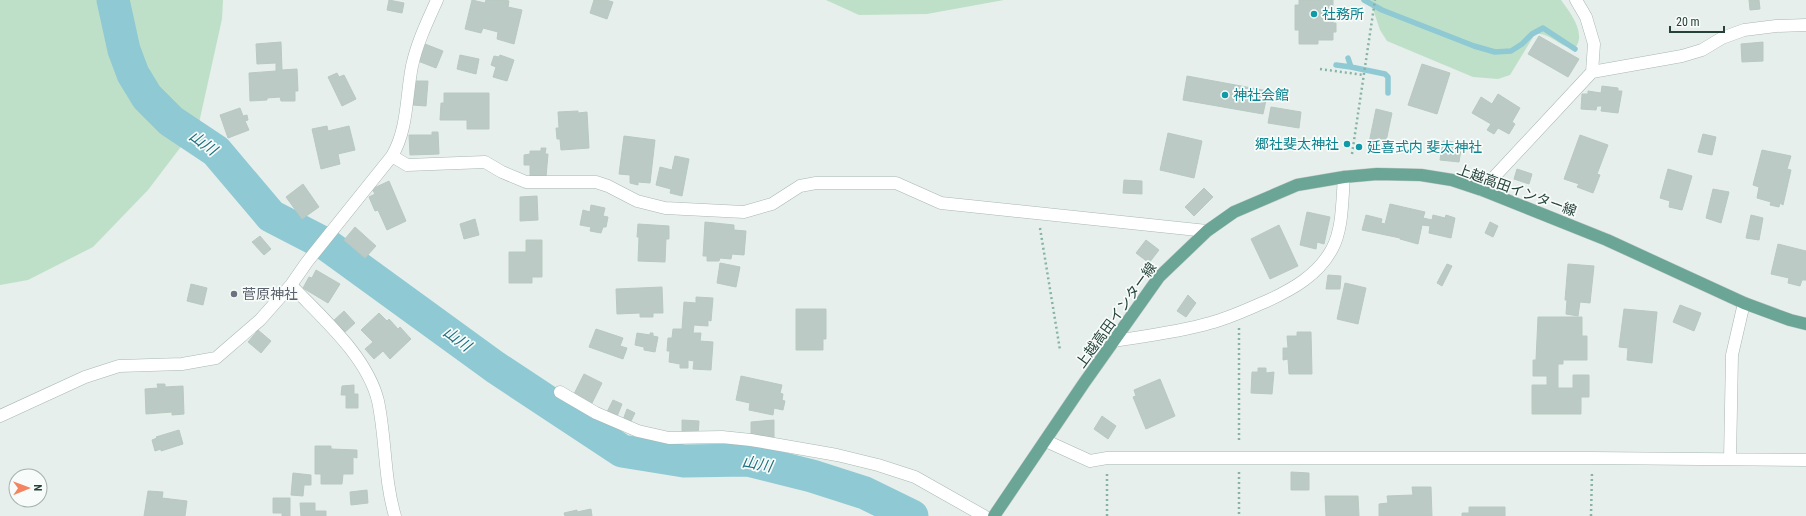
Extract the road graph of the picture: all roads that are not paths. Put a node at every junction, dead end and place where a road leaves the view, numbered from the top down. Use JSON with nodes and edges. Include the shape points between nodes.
{"nodes":[{"id":1,"x":437,"y":0,"type":"edge"},
{"id":2,"x":1576,"y":0,"type":"edge"},
{"id":3,"x":1806,"y":25,"type":"edge"},
{"id":4,"x":1592,"y":72,"type":"junction"},
{"id":5,"x":392,"y":156,"type":"junction"},
{"id":6,"x":1344,"y":177,"type":"junction"},
{"id":7,"x":1482,"y":190,"type":"junction"},
{"id":8,"x":1207,"y":231,"type":"junction"},
{"id":9,"x":291,"y":285,"type":"junction"},
{"id":10,"x":1744,"y":303,"type":"junction"},
{"id":11,"x":1806,"y":324,"type":"edge"},
{"id":12,"x":1114,"y":341,"type":"junction"},
{"id":13,"x":560,"y":392,"type":"dead end"},
{"id":14,"x":0,"y":416,"type":"edge"},
{"id":15,"x":1046,"y":441,"type":"junction"},
{"id":16,"x":1730,"y":460,"type":"junction"},
{"id":17,"x":1806,"y":460,"type":"edge"},
{"id":18,"x":396,"y":516,"type":"edge"},
{"id":19,"x":984,"y":516,"type":"edge"},
{"id":20,"x":994,"y":516,"type":"edge"}],
"edges":[{"from":1,"to":5,"type":"street","via":[[419,41],[408,90],[406,116],[398,147]]},
{"from":2,"to":4,"type":"street","via":[[1586,17],[1594,44]]},
{"from":3,"to":4,"type":"street","via":[[1744,30],[1722,38],[1702,50],[1682,56]]},
{"from":4,"to":7,"type":"street"},
{"from":5,"to":8,"type":"street","via":[[407,165],[485,162],[526,182],[596,182],[637,201],[666,208],[744,212],[772,204],[800,186],[816,183],[896,183],[941,203]]},
{"from":5,"to":9,"type":"street"},
{"from":6,"to":7,"type":"main road","name":"上越高田インター線","via":[[1377,174],[1421,176],[1452,180]]},
{"from":6,"to":8,"type":"main road","name":"上越高田インター線","via":[[1298,185],[1234,212]]},
{"from":6,"to":12,"type":"street","via":[[1342,218],[1333,248],[1316,271],[1293,289],[1239,314],[1211,323]]},
{"from":7,"to":10,"type":"main road","name":"上越高田インター線","via":[[1607,240]]},
{"from":8,"to":12,"type":"main road","name":"上越高田インター線","via":[[1159,277]]},
{"from":9,"to":14,"type":"street","via":[[260,320],[216,358],[182,364],[119,366],[85,377]]},
{"from":9,"to":18,"type":"street","via":[[340,337],[361,362],[370,379],[378,401],[389,496]]},
{"from":10,"to":11,"type":"main road","name":"上越高田インター線"},
{"from":10,"to":16,"type":"street","via":[[1732,355]]},
{"from":12,"to":15,"type":"main road","name":"上越高田インター線"},
{"from":13,"to":19,"type":"street","via":[[596,413],[638,431],[670,438],[722,437],[751,440],[878,465],[915,477]]},
{"from":15,"to":16,"type":"street","via":[[1090,461],[1107,458]]},
{"from":15,"to":20,"type":"main road","name":"上越高田インター線"},
{"from":16,"to":17,"type":"street"}]}
